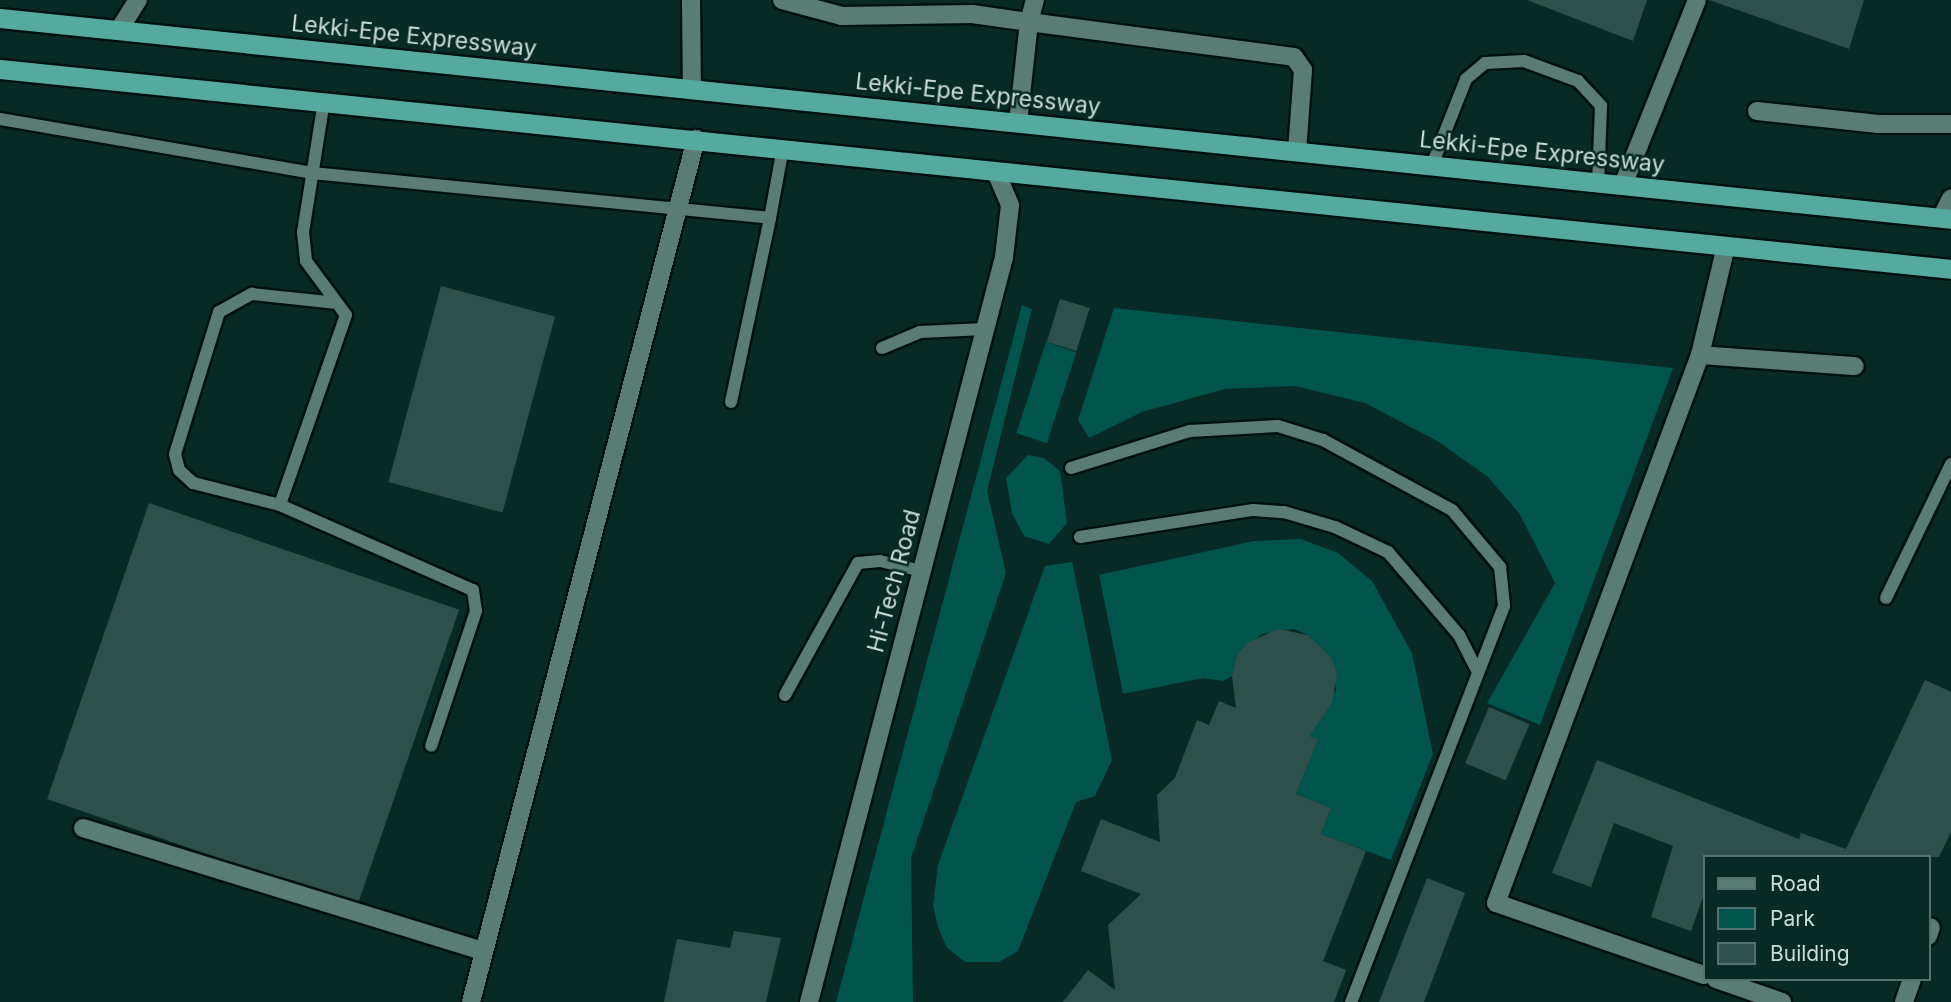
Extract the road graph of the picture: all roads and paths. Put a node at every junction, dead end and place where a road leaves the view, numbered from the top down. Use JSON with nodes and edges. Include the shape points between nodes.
{"nodes":[{"id":1,"x":138,"y":0,"type":"edge"},
{"id":2,"x":691,"y":0,"type":"edge"},
{"id":3,"x":782,"y":0,"type":"edge"},
{"id":4,"x":1035,"y":0,"type":"edge"},
{"id":5,"x":1697,"y":0,"type":"edge"},
{"id":6,"x":0,"y":18,"type":"edge"},
{"id":7,"x":1029,"y":22,"type":"junction"},
{"id":8,"x":119,"y":30,"type":"junction"},
{"id":9,"x":0,"y":69,"type":"edge"},
{"id":10,"x":692,"y":89,"type":"junction"},
{"id":11,"x":324,"y":101,"type":"junction"},
{"id":12,"x":1757,"y":111,"type":"dead end"},
{"id":13,"x":0,"y":119,"type":"edge"},
{"id":14,"x":1018,"y":123,"type":"junction"},
{"id":15,"x":1951,"y":124,"type":"edge"},
{"id":16,"x":696,"y":139,"type":"junction"},
{"id":17,"x":783,"y":148,"type":"junction"},
{"id":18,"x":1297,"y":152,"type":"junction"},
{"id":19,"x":1432,"y":166,"type":"junction"},
{"id":20,"x":996,"y":172,"type":"junction"},
{"id":21,"x":313,"y":173,"type":"junction"},
{"id":22,"x":1598,"y":183,"type":"junction"},
{"id":23,"x":1623,"y":185,"type":"junction"},
{"id":24,"x":1951,"y":198,"type":"edge"},
{"id":25,"x":680,"y":211,"type":"junction"},
{"id":26,"x":769,"y":218,"type":"junction"},
{"id":27,"x":1946,"y":218,"type":"edge"},
{"id":28,"x":1726,"y":246,"type":"junction"},
{"id":29,"x":1951,"y":269,"type":"edge"},
{"id":30,"x":336,"y":303,"type":"junction"},
{"id":31,"x":985,"y":329,"type":"junction"},
{"id":32,"x":883,"y":348,"type":"dead end"},
{"id":33,"x":1700,"y":355,"type":"junction"},
{"id":34,"x":1855,"y":366,"type":"dead end"},
{"id":35,"x":731,"y":402,"type":"dead end"},
{"id":36,"x":1951,"y":464,"type":"edge"},
{"id":37,"x":1071,"y":468,"type":"dead end"},
{"id":38,"x":280,"y":505,"type":"junction"},
{"id":39,"x":1080,"y":537,"type":"dead end"},
{"id":40,"x":922,"y":571,"type":"junction"},
{"id":41,"x":1886,"y":598,"type":"dead end"},
{"id":42,"x":1477,"y":670,"type":"junction"},
{"id":43,"x":785,"y":695,"type":"dead end"},
{"id":44,"x":431,"y":746,"type":"dead end"},
{"id":45,"x":83,"y":828,"type":"dead end"},
{"id":46,"x":484,"y":951,"type":"junction"},
{"id":47,"x":1702,"y":974,"type":"edge"},
{"id":48,"x":1722,"y":981,"type":"edge"},
{"id":49,"x":1911,"y":981,"type":"edge"},
{"id":50,"x":471,"y":1002,"type":"edge"},
{"id":51,"x":808,"y":1002,"type":"edge"},
{"id":52,"x":1351,"y":1002,"type":"edge"},
{"id":53,"x":1782,"y":1002,"type":"edge"},
{"id":54,"x":1904,"y":1002,"type":"edge"}],
"edges":[{"from":1,"to":8,"type":"street"},
{"from":2,"to":10,"type":"street"},
{"from":3,"to":7,"type":"street","via":[[842,16],[972,14]]},
{"from":4,"to":7,"type":"street"},
{"from":5,"to":23,"type":"street"},
{"from":6,"to":8,"type":"highway","name":"Lekki-Epe Expressway"},
{"from":7,"to":14,"type":"street"},
{"from":7,"to":18,"type":"street","via":[[1294,57],[1303,70]]},
{"from":8,"to":10,"type":"highway","name":"Lekki-Epe Expressway"},
{"from":9,"to":11,"type":"highway"},
{"from":10,"to":14,"type":"highway","name":"Lekki-Epe Expressway"},
{"from":11,"to":16,"type":"highway"},
{"from":11,"to":21,"type":"lane"},
{"from":12,"to":15,"type":"street","via":[[1878,124]]},
{"from":13,"to":21,"type":"lane"},
{"from":14,"to":18,"type":"highway","name":"Lekki-Epe Expressway"},
{"from":16,"to":17,"type":"highway"},
{"from":16,"to":25,"type":"street"},
{"from":17,"to":20,"type":"highway"},
{"from":17,"to":26,"type":"lane"},
{"from":18,"to":19,"type":"highway","name":"Lekki-Epe Expressway"},
{"from":19,"to":22,"type":"highway","name":"Lekki-Epe Expressway"},
{"from":19,"to":22,"type":"lane","via":[[1466,79],[1485,63],[1524,61],[1578,81],[1601,106]]},
{"from":20,"to":28,"type":"highway"},
{"from":20,"to":31,"type":"street","name":"Hi-Tech Road","via":[[1010,205]]},
{"from":21,"to":25,"type":"lane"},
{"from":21,"to":30,"type":"lane","via":[[303,232],[306,261]]},
{"from":22,"to":23,"type":"highway","name":"Lekki-Epe Expressway"},
{"from":23,"to":27,"type":"highway","name":"Lekki-Epe Expressway"},
{"from":24,"to":27,"type":"street"},
{"from":25,"to":26,"type":"lane"},
{"from":25,"to":46,"type":"street"},
{"from":26,"to":35,"type":"lane"},
{"from":28,"to":29,"type":"highway"},
{"from":28,"to":33,"type":"street"},
{"from":30,"to":38,"type":"lane","via":[[346,315]]},
{"from":30,"to":38,"type":"lane","via":[[252,294],[219,312],[175,454],[179,470],[193,483]]},
{"from":31,"to":32,"type":"lane","via":[[920,332]]},
{"from":31,"to":40,"type":"street","name":"Hi-Tech Road"},
{"from":33,"to":34,"type":"street"},
{"from":33,"to":47,"type":"street","via":[[1496,903]]},
{"from":36,"to":41,"type":"lane"},
{"from":37,"to":42,"type":"lane","via":[[1190,431],[1278,426],[1381,469],[1452,510],[1500,568],[1504,606]]},
{"from":38,"to":44,"type":"lane","via":[[473,590],[476,611]]},
{"from":39,"to":42,"type":"lane","via":[[1253,510],[1284,512],[1335,527],[1388,552],[1459,635]]},
{"from":40,"to":43,"type":"lane","via":[[880,561],[858,563]]},
{"from":40,"to":51,"type":"street","name":"Hi-Tech Road"},
{"from":42,"to":52,"type":"lane"},
{"from":45,"to":46,"type":"street"},
{"from":46,"to":50,"type":"street"},
{"from":48,"to":53,"type":"street"},
{"from":49,"to":54,"type":"street"}]}
